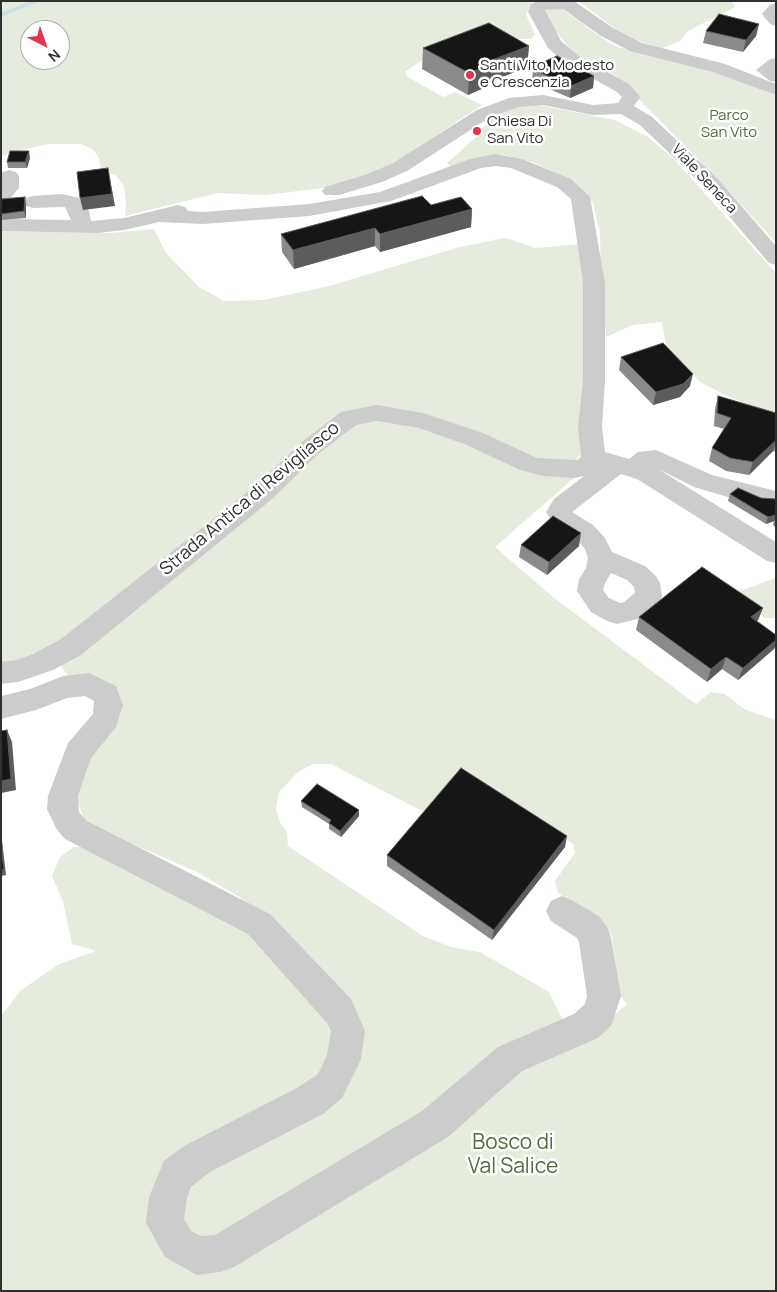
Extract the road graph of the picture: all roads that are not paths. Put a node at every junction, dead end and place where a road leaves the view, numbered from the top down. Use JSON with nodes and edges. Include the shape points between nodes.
{"nodes":[{"id":1,"x":776,"y":8,"type":"edge"},
{"id":2,"x":776,"y":21,"type":"edge"},
{"id":3,"x":747,"y":60,"type":"dead end"},
{"id":4,"x":773,"y":68,"type":"edge"},
{"id":5,"x":776,"y":90,"type":"edge"},
{"id":6,"x":624,"y":108,"type":"junction"},
{"id":7,"x":9,"y":176,"type":"dead end"},
{"id":8,"x":1,"y":198,"type":"edge"},
{"id":9,"x":33,"y":202,"type":"dead end"},
{"id":10,"x":160,"y":216,"type":"junction"},
{"id":11,"x":1,"y":225,"type":"edge"},
{"id":12,"x":83,"y":227,"type":"junction"},
{"id":13,"x":776,"y":259,"type":"edge"},
{"id":14,"x":593,"y":457,"type":"junction"},
{"id":15,"x":626,"y":466,"type":"junction"},
{"id":16,"x":776,"y":500,"type":"edge"},
{"id":17,"x":776,"y":554,"type":"edge"},
{"id":18,"x":601,"y":558,"type":"dead end"},
{"id":19,"x":1,"y":673,"type":"edge"},
{"id":20,"x":1,"y":708,"type":"edge"},
{"id":21,"x":562,"y":911,"type":"dead end"}],
"edges":[{"from":1,"to":2,"type":"street","via":[[770,14]]},
{"from":3,"to":4,"type":"street"},
{"from":5,"to":6,"type":"street","via":[[719,68],[636,47],[607,32],[567,4],[537,7],[538,19],[562,52],[627,92],[631,97]]},
{"from":6,"to":10,"type":"street","via":[[593,110],[543,100],[514,102],[483,114],[425,152],[375,178],[314,195],[200,205]]},
{"from":6,"to":13,"type":"street","name":"Viale Seneca","via":[[646,121],[672,144]]},
{"from":7,"to":8,"type":"street","via":[[9,188]]},
{"from":9,"to":12,"type":"street","via":[[72,202],[79,211]]},
{"from":10,"to":12,"type":"street","via":[[124,224]]},
{"from":10,"to":14,"type":"street","via":[[203,218],[309,210],[384,197],[496,160],[515,163],[564,183],[580,197],[594,283],[594,381],[590,427]]},
{"from":11,"to":12,"type":"street"},
{"from":14,"to":15,"type":"street"},
{"from":14,"to":19,"type":"street","name":"Strada Antica di Revigliasco","via":[[586,466],[574,470],[543,468],[423,420],[377,413],[349,418],[310,448],[242,511],[71,647],[43,662]]},
{"from":15,"to":16,"type":"street","via":[[656,458],[703,481]]},
{"from":15,"to":17,"type":"street","via":[[646,473]]},
{"from":15,"to":18,"type":"street","via":[[579,491],[559,512],[584,531],[596,545]]},
{"from":20,"to":21,"type":"street","via":[[36,699],[63,687],[89,684],[106,694],[109,705],[106,719],[78,752],[63,796],[62,809],[68,821],[76,830],[258,924],[339,1011],[348,1031],[344,1059],[330,1086],[310,1101],[197,1159],[177,1174],[168,1197],[165,1224],[178,1244],[197,1256],[220,1253],[435,1124],[510,1060],[586,1026],[599,1014],[604,996],[595,938],[588,926]]}]}
